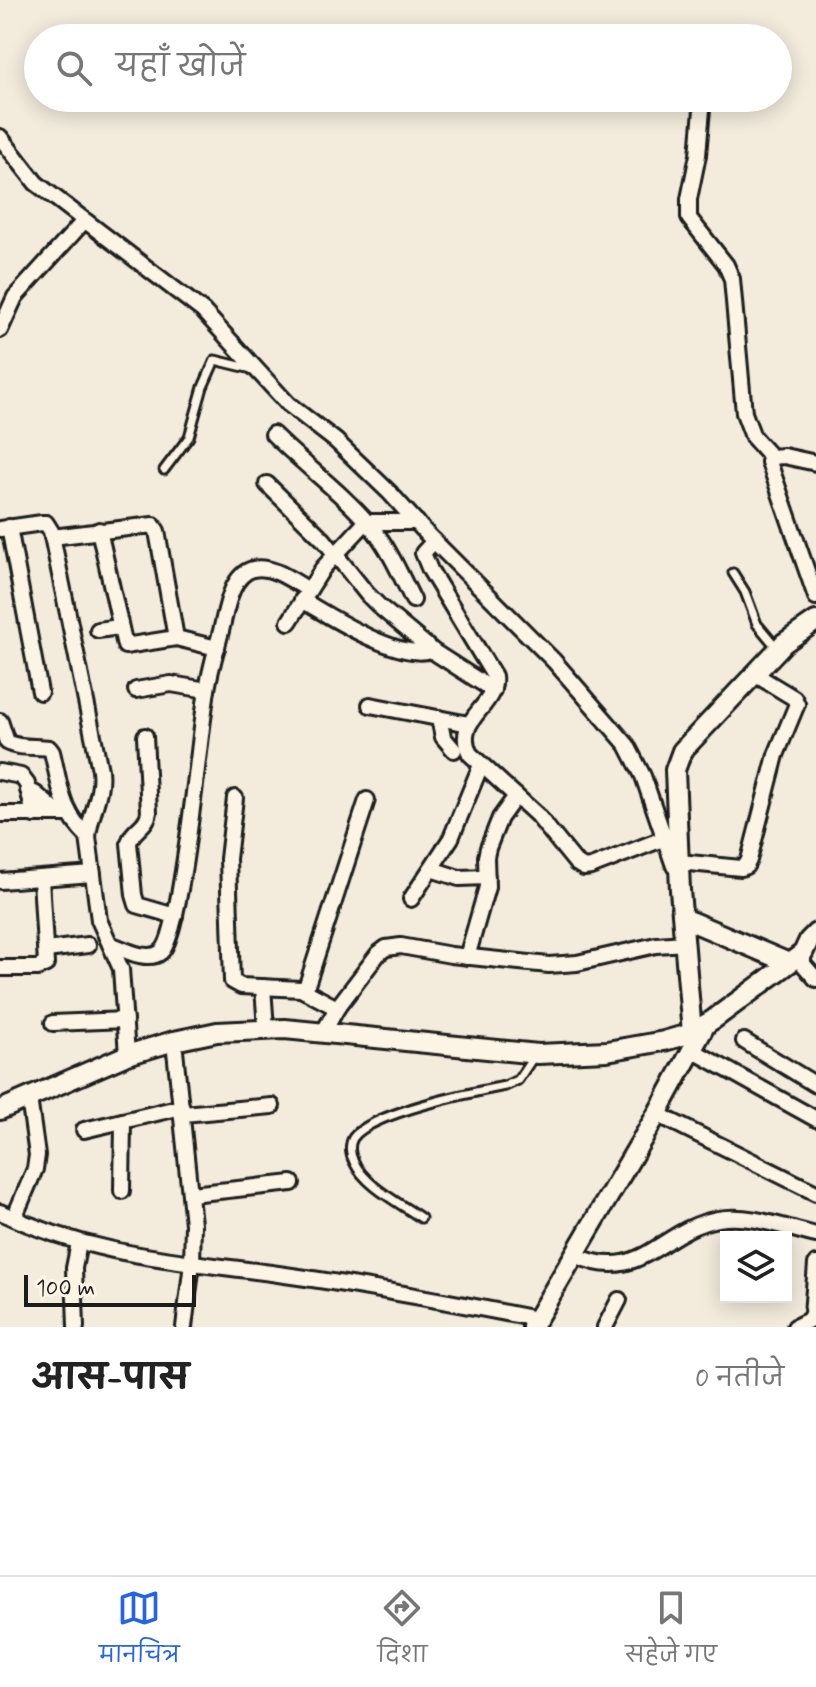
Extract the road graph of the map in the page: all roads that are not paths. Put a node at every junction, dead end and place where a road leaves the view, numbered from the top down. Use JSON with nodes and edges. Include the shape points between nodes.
{"nodes":[{"id":1,"x":702,"y":112,"type":"edge"},
{"id":2,"x":0,"y":139,"type":"edge"},
{"id":3,"x":84,"y":221,"type":"junction"},
{"id":4,"x":0,"y":291,"type":"edge"},
{"id":5,"x":15,"y":297,"type":"junction"},
{"id":6,"x":0,"y":330,"type":"edge"},
{"id":7,"x":256,"y":370,"type":"junction"},
{"id":8,"x":273,"y":434,"type":"dead end"},
{"id":9,"x":771,"y":457,"type":"junction"},
{"id":10,"x":816,"y":463,"type":"edge"},
{"id":11,"x":164,"y":470,"type":"dead end"},
{"id":12,"x":267,"y":484,"type":"dead end"},
{"id":13,"x":366,"y":522,"type":"junction"},
{"id":14,"x":417,"y":522,"type":"junction"},
{"id":15,"x":5,"y":528,"type":"edge"},
{"id":16,"x":99,"y":530,"type":"junction"},
{"id":17,"x":52,"y":537,"type":"junction"},
{"id":18,"x":434,"y":541,"type":"junction"},
{"id":19,"x":335,"y":553,"type":"junction"},
{"id":20,"x":811,"y":569,"type":"edge"},
{"id":21,"x":733,"y":573,"type":"dead end"},
{"id":22,"x":306,"y":595,"type":"junction"},
{"id":23,"x":816,"y":597,"type":"edge"},
{"id":24,"x":413,"y":600,"type":"dead end"},
{"id":25,"x":816,"y":621,"type":"edge"},
{"id":26,"x":289,"y":622,"type":"dead end"},
{"id":27,"x":119,"y":627,"type":"junction"},
{"id":28,"x":98,"y":630,"type":"dead end"},
{"id":29,"x":176,"y":638,"type":"junction"},
{"id":30,"x":217,"y":648,"type":"junction"},
{"id":31,"x":431,"y":650,"type":"junction"},
{"id":32,"x":779,"y":650,"type":"junction"},
{"id":33,"x":756,"y":675,"type":"junction"},
{"id":34,"x":136,"y":690,"type":"dead end"},
{"id":35,"x":207,"y":690,"type":"junction"},
{"id":36,"x":493,"y":690,"type":"junction"},
{"id":37,"x":40,"y":692,"type":"dead end"},
{"id":38,"x":370,"y":705,"type":"dead end"},
{"id":39,"x":439,"y":718,"type":"junction"},
{"id":40,"x":0,"y":721,"type":"edge"},
{"id":41,"x":469,"y":724,"type":"junction"},
{"id":42,"x":145,"y":736,"type":"dead end"},
{"id":43,"x":454,"y":750,"type":"dead end"},
{"id":44,"x":481,"y":765,"type":"junction"},
{"id":45,"x":0,"y":772,"type":"edge"},
{"id":46,"x":28,"y":790,"type":"junction"},
{"id":47,"x":516,"y":796,"type":"junction"},
{"id":48,"x":235,"y":798,"type":"dead end"},
{"id":49,"x":367,"y":800,"type":"dead end"},
{"id":50,"x":0,"y":814,"type":"edge"},
{"id":51,"x":34,"y":815,"type":"junction"},
{"id":52,"x":66,"y":816,"type":"junction"},
{"id":53,"x":89,"y":831,"type":"junction"},
{"id":54,"x":665,"y":838,"type":"junction"},
{"id":55,"x":679,"y":862,"type":"junction"},
{"id":56,"x":431,"y":869,"type":"junction"},
{"id":57,"x":93,"y":874,"type":"junction"},
{"id":58,"x":487,"y":877,"type":"junction"},
{"id":59,"x":41,"y":879,"type":"junction"},
{"id":60,"x":0,"y":881,"type":"edge"},
{"id":61,"x":680,"y":890,"type":"junction"},
{"id":62,"x":411,"y":899,"type":"dead end"},
{"id":63,"x":175,"y":916,"type":"junction"},
{"id":64,"x":683,"y":918,"type":"junction"},
{"id":65,"x":816,"y":933,"type":"edge"},
{"id":66,"x":685,"y":943,"type":"junction"},
{"id":67,"x":110,"y":944,"type":"junction"},
{"id":68,"x":88,"y":945,"type":"dead end"},
{"id":69,"x":46,"y":950,"type":"junction"},
{"id":70,"x":467,"y":957,"type":"junction"},
{"id":71,"x":796,"y":958,"type":"junction"},
{"id":72,"x":0,"y":968,"type":"edge"},
{"id":73,"x":816,"y":979,"type":"edge"},
{"id":74,"x":263,"y":987,"type":"junction"},
{"id":75,"x":305,"y":991,"type":"junction"},
{"id":76,"x":337,"y":1008,"type":"junction"},
{"id":77,"x":125,"y":1020,"type":"junction"},
{"id":78,"x":53,"y":1023,"type":"dead end"},
{"id":79,"x":266,"y":1029,"type":"junction"},
{"id":80,"x":323,"y":1033,"type":"junction"},
{"id":81,"x":697,"y":1036,"type":"junction"},
{"id":82,"x":174,"y":1041,"type":"junction"},
{"id":83,"x":744,"y":1041,"type":"dead end"},
{"id":84,"x":536,"y":1054,"type":"junction"},
{"id":85,"x":127,"y":1055,"type":"junction"},
{"id":86,"x":816,"y":1085,"type":"edge"},
{"id":87,"x":29,"y":1098,"type":"junction"},
{"id":88,"x":272,"y":1106,"type":"dead end"},
{"id":89,"x":0,"y":1110,"type":"edge"},
{"id":90,"x":182,"y":1111,"type":"junction"},
{"id":91,"x":657,"y":1114,"type":"junction"},
{"id":92,"x":816,"y":1119,"type":"edge"},
{"id":93,"x":123,"y":1121,"type":"junction"},
{"id":94,"x":84,"y":1130,"type":"dead end"},
{"id":95,"x":292,"y":1183,"type":"dead end"},
{"id":96,"x":122,"y":1191,"type":"dead end"},
{"id":97,"x":816,"y":1193,"type":"edge"},
{"id":98,"x":191,"y":1194,"type":"junction"},
{"id":99,"x":7,"y":1215,"type":"edge"},
{"id":100,"x":421,"y":1218,"type":"dead end"},
{"id":101,"x":816,"y":1235,"type":"edge"},
{"id":102,"x":79,"y":1243,"type":"junction"},
{"id":103,"x":575,"y":1255,"type":"junction"},
{"id":104,"x":192,"y":1263,"type":"junction"},
{"id":105,"x":816,"y":1264,"type":"edge"},
{"id":106,"x":619,"y":1300,"type":"dead end"},
{"id":107,"x":535,"y":1323,"type":"edge"},
{"id":108,"x":76,"y":1327,"type":"edge"},
{"id":109,"x":184,"y":1327,"type":"edge"},
{"id":110,"x":605,"y":1327,"type":"edge"},
{"id":111,"x":795,"y":1327,"type":"edge"}],
"edges":[{"from":1,"to":9,"type":"street","via":[[689,218],[732,279],[744,413],[753,437]]},
{"from":2,"to":3,"type":"street","via":[[36,183]]},
{"from":3,"to":5,"type":"street"},
{"from":3,"to":7,"type":"street","via":[[203,311]]},
{"from":4,"to":5,"type":"street"},
{"from":5,"to":6,"type":"street"},
{"from":7,"to":11,"type":"lane","via":[[215,360],[189,437]]},
{"from":7,"to":14,"type":"street"},
{"from":8,"to":13,"type":"street"},
{"from":9,"to":10,"type":"street"},
{"from":9,"to":20,"type":"street","via":[[769,469]]},
{"from":12,"to":19,"type":"street"},
{"from":13,"to":14,"type":"street"},
{"from":13,"to":19,"type":"street"},
{"from":13,"to":24,"type":"street"},
{"from":14,"to":18,"type":"street"},
{"from":15,"to":17,"type":"street","via":[[46,523]]},
{"from":15,"to":37,"type":"street"},
{"from":16,"to":17,"type":"street"},
{"from":16,"to":27,"type":"street"},
{"from":16,"to":29,"type":"street","via":[[155,527]]},
{"from":17,"to":53,"type":"street","via":[[102,784]]},
{"from":18,"to":36,"type":"street","via":[[423,553],[494,676]]},
{"from":18,"to":54,"type":"street","via":[[554,661],[627,745]]},
{"from":19,"to":22,"type":"street"},
{"from":19,"to":31,"type":"street","via":[[367,594]]},
{"from":20,"to":23,"type":"street"},
{"from":21,"to":32,"type":"lane","via":[[757,624]]},
{"from":22,"to":26,"type":"street"},
{"from":22,"to":30,"type":"street","via":[[263,568],[244,573],[227,605]]},
{"from":22,"to":31,"type":"street","via":[[367,635],[410,652]]},
{"from":25,"to":32,"type":"street"},
{"from":27,"to":28,"type":"street"},
{"from":27,"to":29,"type":"street","via":[[122,643],[129,647]]},
{"from":29,"to":30,"type":"street"},
{"from":30,"to":35,"type":"street"},
{"from":31,"to":36,"type":"street"},
{"from":32,"to":33,"type":"street"},
{"from":33,"to":55,"type":"street","via":[[677,760]]},
{"from":33,"to":55,"type":"street","via":[[797,704],[776,755],[749,860],[741,868]]},
{"from":34,"to":35,"type":"street","via":[[171,684]]},
{"from":35,"to":63,"type":"street"},
{"from":36,"to":41,"type":"street"},
{"from":38,"to":39,"type":"street"},
{"from":39,"to":41,"type":"street"},
{"from":39,"to":43,"type":"street","via":[[443,737]]},
{"from":40,"to":52,"type":"street","via":[[12,745],[52,752]]},
{"from":41,"to":44,"type":"street","via":[[465,744]]},
{"from":42,"to":63,"type":"street","via":[[149,812],[148,820],[130,837],[134,895],[143,909]]},
{"from":44,"to":47,"type":"street"},
{"from":44,"to":56,"type":"street","via":[[460,821]]},
{"from":45,"to":46,"type":"street","via":[[21,776]]},
{"from":46,"to":51,"type":"street"},
{"from":46,"to":52,"type":"street"},
{"from":47,"to":54,"type":"street","via":[[584,868]]},
{"from":47,"to":58,"type":"street","via":[[488,848]]},
{"from":48,"to":74,"type":"street","via":[[228,859],[231,974],[235,985]]},
{"from":49,"to":75,"type":"street"},
{"from":50,"to":51,"type":"street"},
{"from":51,"to":52,"type":"street"},
{"from":52,"to":53,"type":"street"},
{"from":53,"to":57,"type":"street"},
{"from":54,"to":61,"type":"street"},
{"from":55,"to":61,"type":"street"},
{"from":56,"to":58,"type":"street","via":[[459,878]]},
{"from":56,"to":62,"type":"street"},
{"from":57,"to":59,"type":"street"},
{"from":57,"to":67,"type":"street","via":[[99,920]]},
{"from":58,"to":70,"type":"street"},
{"from":59,"to":60,"type":"street"},
{"from":59,"to":69,"type":"street"},
{"from":61,"to":64,"type":"street"},
{"from":63,"to":67,"type":"street","via":[[168,942],[154,955]]},
{"from":64,"to":66,"type":"street"},
{"from":64,"to":71,"type":"street"},
{"from":65,"to":71,"type":"street"},
{"from":66,"to":70,"type":"street","via":[[549,965]]},
{"from":66,"to":81,"type":"street"},
{"from":67,"to":77,"type":"street","via":[[121,969]]},
{"from":68,"to":69,"type":"street"},
{"from":69,"to":72,"type":"street","via":[[44,967]]},
{"from":70,"to":76,"type":"street","via":[[386,948]]},
{"from":71,"to":73,"type":"street"},
{"from":71,"to":81,"type":"street"},
{"from":74,"to":75,"type":"street"},
{"from":74,"to":79,"type":"street"},
{"from":75,"to":76,"type":"street"},
{"from":76,"to":80,"type":"street"},
{"from":77,"to":78,"type":"street"},
{"from":77,"to":85,"type":"street"},
{"from":79,"to":80,"type":"street"},
{"from":79,"to":82,"type":"street"},
{"from":80,"to":84,"type":"street"},
{"from":81,"to":84,"type":"street","via":[[607,1051]]},
{"from":81,"to":91,"type":"street"},
{"from":81,"to":92,"type":"street"},
{"from":82,"to":85,"type":"street"},
{"from":82,"to":90,"type":"street"},
{"from":83,"to":86,"type":"street"},
{"from":84,"to":100,"type":"lane","via":[[518,1080],[398,1113],[351,1142],[362,1175]]},
{"from":85,"to":87,"type":"street"},
{"from":87,"to":89,"type":"street"},
{"from":87,"to":99,"type":"street","via":[[35,1169]]},
{"from":88,"to":90,"type":"street"},
{"from":90,"to":93,"type":"street"},
{"from":90,"to":98,"type":"street"},
{"from":91,"to":97,"type":"street"},
{"from":91,"to":103,"type":"street"},
{"from":93,"to":94,"type":"street"},
{"from":93,"to":96,"type":"street"},
{"from":95,"to":98,"type":"street"},
{"from":98,"to":104,"type":"street"},
{"from":99,"to":102,"type":"street"},
{"from":101,"to":103,"type":"street","via":[[719,1218],[618,1266]]},
{"from":102,"to":104,"type":"street"},
{"from":102,"to":108,"type":"street"},
{"from":103,"to":107,"type":"street"},
{"from":104,"to":107,"type":"street","via":[[365,1287]]},
{"from":104,"to":109,"type":"street"},
{"from":105,"to":111,"type":"street","via":[[812,1314]]},
{"from":106,"to":110,"type":"street"}]}
